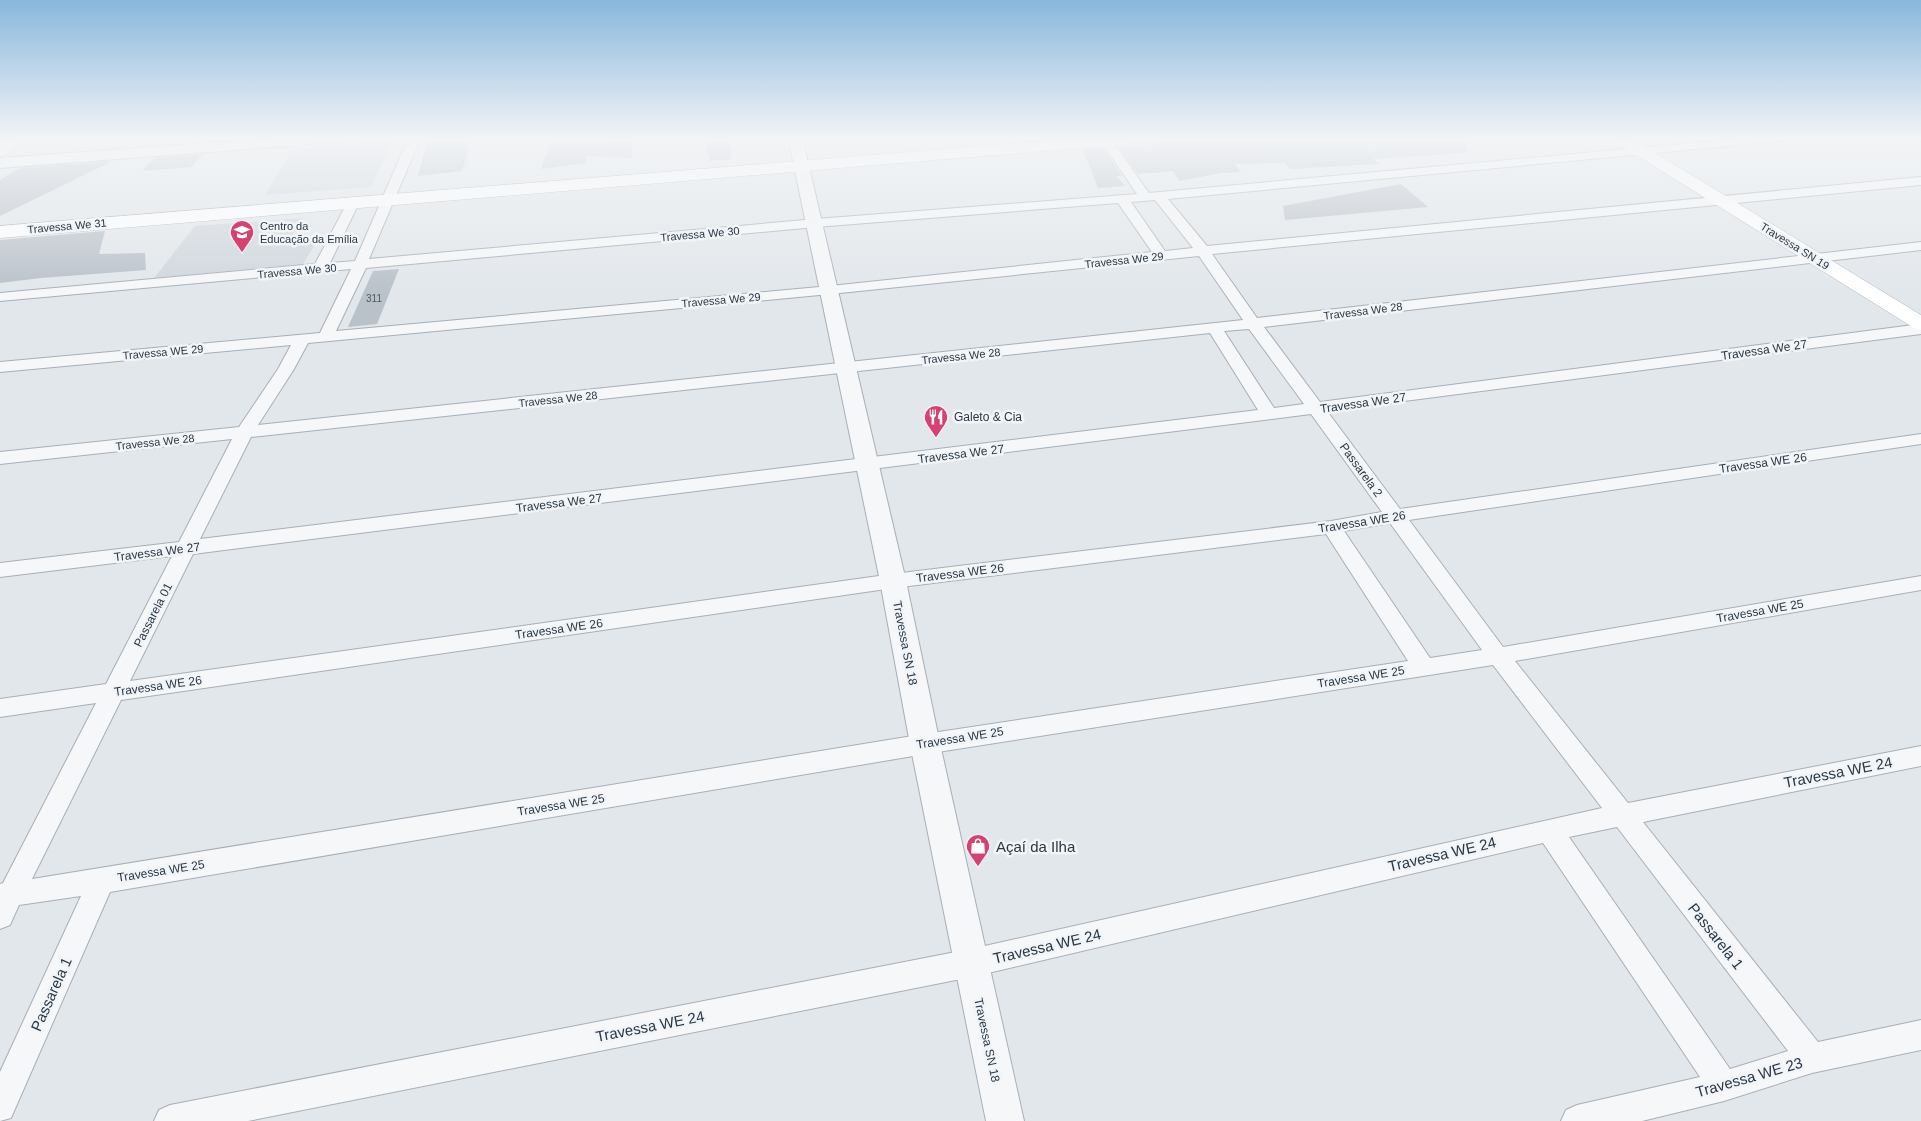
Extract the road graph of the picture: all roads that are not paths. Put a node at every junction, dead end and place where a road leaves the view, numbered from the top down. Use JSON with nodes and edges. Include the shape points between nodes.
{"nodes":[{"id":1,"x":392,"y":189,"type":"edge"},
{"id":2,"x":529,"y":189,"type":"edge"},
{"id":3,"x":807,"y":189,"type":"edge"},
{"id":4,"x":1147,"y":189,"type":"edge"},
{"id":5,"x":1225,"y":189,"type":"edge"},
{"id":6,"x":1702,"y":189,"type":"edge"},
{"id":7,"x":1838,"y":189,"type":"edge"},
{"id":8,"x":1153,"y":196,"type":"junction"},
{"id":9,"x":1122,"y":199,"type":"junction"},
{"id":10,"x":387,"y":201,"type":"junction"},
{"id":11,"x":1721,"y":201,"type":"junction"},
{"id":12,"x":353,"y":202,"type":"junction"},
{"id":13,"x":816,"y":223,"type":"junction"},
{"id":14,"x":0,"y":232,"type":"edge"},
{"id":15,"x":1921,"y":246,"type":"edge"},
{"id":16,"x":1203,"y":251,"type":"junction"},
{"id":17,"x":1162,"y":256,"type":"junction"},
{"id":18,"x":1814,"y":258,"type":"junction"},
{"id":19,"x":360,"y":265,"type":"junction"},
{"id":20,"x":320,"y":269,"type":"junction"},
{"id":21,"x":830,"y":290,"type":"junction"},
{"id":22,"x":0,"y":297,"type":"edge"},
{"id":23,"x":1253,"y":323,"type":"junction"},
{"id":24,"x":1921,"y":324,"type":"edge"},
{"id":25,"x":1214,"y":328,"type":"junction"},
{"id":26,"x":1921,"y":329,"type":"edge"},
{"id":27,"x":326,"y":336,"type":"junction"},
{"id":28,"x":302,"y":339,"type":"junction"},
{"id":29,"x":0,"y":367,"type":"edge"},
{"id":30,"x":846,"y":368,"type":"junction"},
{"id":31,"x":1316,"y":409,"type":"junction"},
{"id":32,"x":1270,"y":415,"type":"junction"},
{"id":33,"x":244,"y":433,"type":"junction"},
{"id":34,"x":1921,"y":440,"type":"edge"},
{"id":35,"x":0,"y":458,"type":"edge"},
{"id":36,"x":867,"y":466,"type":"junction"},
{"id":37,"x":1395,"y":516,"type":"junction"},
{"id":38,"x":1331,"y":527,"type":"junction"},
{"id":39,"x":186,"y":548,"type":"junction"},
{"id":40,"x":0,"y":570,"type":"edge"},
{"id":41,"x":893,"y":581,"type":"junction"},
{"id":42,"x":1921,"y":582,"type":"edge"},
{"id":43,"x":1498,"y":656,"type":"junction"},
{"id":44,"x":1424,"y":667,"type":"junction"},
{"id":45,"x":113,"y":692,"type":"junction"},
{"id":46,"x":0,"y":708,"type":"edge"},
{"id":47,"x":925,"y":744,"type":"junction"},
{"id":48,"x":1921,"y":756,"type":"edge"},
{"id":49,"x":1620,"y":814,"type":"junction"},
{"id":50,"x":1549,"y":830,"type":"junction"},
{"id":51,"x":101,"y":881,"type":"junction"},
{"id":52,"x":4,"y":902,"type":"edge"},
{"id":53,"x":971,"y":963,"type":"junction"},
{"id":54,"x":1921,"y":1035,"type":"edge"},
{"id":55,"x":1812,"y":1058,"type":"junction"},
{"id":56,"x":1724,"y":1086,"type":"junction"},
{"id":57,"x":0,"y":1107,"type":"edge"},
{"id":58,"x":170,"y":1121,"type":"edge"},
{"id":59,"x":1005,"y":1121,"type":"edge"},
{"id":60,"x":1577,"y":1121,"type":"edge"}],
"edges":[{"from":1,"to":10,"type":"street"},
{"from":2,"to":10,"type":"main road","name":"Travessa We 31"},
{"from":3,"to":13,"type":"street","name":"Travessa SN 18"},
{"from":4,"to":8,"type":"street","name":"Passarela 2"},
{"from":5,"to":8,"type":"street","name":"Travessa We 30"},
{"from":6,"to":11,"type":"main road","name":"Travessa SN 19"},
{"from":7,"to":11,"type":"street","name":"Travessa We 29"},
{"from":8,"to":9,"type":"street","name":"Travessa We 30"},
{"from":8,"to":16,"type":"street","name":"Passarela 2"},
{"from":9,"to":13,"type":"street","name":"Travessa We 30"},
{"from":9,"to":17,"type":"street"},
{"from":10,"to":12,"type":"main road","name":"Travessa We 31"},
{"from":10,"to":19,"type":"street"},
{"from":11,"to":16,"type":"street","name":"Travessa We 29"},
{"from":11,"to":18,"type":"main road","name":"Travessa SN 19"},
{"from":12,"to":14,"type":"main road","name":"Travessa We 31"},
{"from":12,"to":20,"type":"street"},
{"from":13,"to":19,"type":"street","name":"Travessa We 30"},
{"from":13,"to":21,"type":"street","name":"Travessa SN 18"},
{"from":15,"to":18,"type":"street","name":"Travessa We 28"},
{"from":16,"to":17,"type":"street","name":"Travessa We 29"},
{"from":16,"to":23,"type":"street","name":"Passarela 2"},
{"from":17,"to":21,"type":"street","name":"Travessa We 29"},
{"from":18,"to":23,"type":"street","name":"Travessa We 28"},
{"from":18,"to":24,"type":"main road","name":"Travessa SN 19"},
{"from":19,"to":20,"type":"street","name":"Travessa We 30"},
{"from":19,"to":27,"type":"street"},
{"from":20,"to":22,"type":"street","name":"Travessa We 30"},
{"from":21,"to":27,"type":"street","name":"Travessa We 29"},
{"from":21,"to":30,"type":"street","name":"Travessa SN 18"},
{"from":23,"to":25,"type":"street","name":"Travessa We 28"},
{"from":23,"to":31,"type":"street","name":"Passarela 2"},
{"from":25,"to":30,"type":"street","name":"Travessa We 28"},
{"from":25,"to":32,"type":"street"},
{"from":26,"to":31,"type":"street","name":"Travessa We 27"},
{"from":27,"to":28,"type":"street","name":"Travessa WE 29"},
{"from":28,"to":29,"type":"street","name":"Travessa WE 29"},
{"from":28,"to":33,"type":"street","name":"Passarela 01"},
{"from":30,"to":33,"type":"street","name":"Travessa We 28"},
{"from":30,"to":36,"type":"street","name":"Travessa SN 18"},
{"from":31,"to":32,"type":"street","name":"Travessa We 27"},
{"from":31,"to":37,"type":"street","name":"Passarela 2"},
{"from":32,"to":36,"type":"street","name":"Travessa We 27"},
{"from":33,"to":35,"type":"street","name":"Travessa We 28"},
{"from":33,"to":39,"type":"street","name":"Passarela 01"},
{"from":34,"to":37,"type":"street","name":"Travessa WE 26"},
{"from":36,"to":39,"type":"street","name":"Travessa We 27"},
{"from":36,"to":41,"type":"street","name":"Travessa SN 18"},
{"from":37,"to":38,"type":"street","name":"Travessa WE 26"},
{"from":37,"to":43,"type":"street","name":"Passarela 2"},
{"from":38,"to":41,"type":"street","name":"Travessa WE 26"},
{"from":38,"to":44,"type":"street"},
{"from":39,"to":40,"type":"street","name":"Travessa We 27"},
{"from":39,"to":45,"type":"street","name":"Passarela 01"},
{"from":41,"to":45,"type":"street","name":"Travessa WE 26"},
{"from":41,"to":47,"type":"street","name":"Travessa SN 18"},
{"from":42,"to":43,"type":"street","name":"Travessa WE 25"},
{"from":43,"to":44,"type":"street","name":"Travessa WE 25"},
{"from":43,"to":49,"type":"street","name":"Passarela 2"},
{"from":44,"to":47,"type":"street","name":"Travessa WE 25"},
{"from":45,"to":46,"type":"street","name":"Travessa WE 26"},
{"from":45,"to":52,"type":"street","name":"Passarela 01"},
{"from":47,"to":51,"type":"street","name":"Travessa WE 25"},
{"from":47,"to":53,"type":"street","name":"Travessa SN 18"},
{"from":48,"to":49,"type":"street","name":"Travessa WE 24"},
{"from":49,"to":50,"type":"street","name":"Travessa WE 24"},
{"from":49,"to":55,"type":"street","name":"Passarela 1"},
{"from":50,"to":53,"type":"street","name":"Travessa WE 24"},
{"from":50,"to":56,"type":"street"},
{"from":51,"to":52,"type":"street","name":"Travessa WE 25"},
{"from":51,"to":57,"type":"street","name":"Passarela 1"},
{"from":53,"to":58,"type":"street","name":"Travessa WE 24"},
{"from":53,"to":59,"type":"street","name":"Travessa SN 18"},
{"from":54,"to":55,"type":"street","name":"Travessa WE 23"},
{"from":55,"to":56,"type":"street","name":"Travessa WE 23"},
{"from":56,"to":60,"type":"street","name":"Travessa WE 23"}]}
